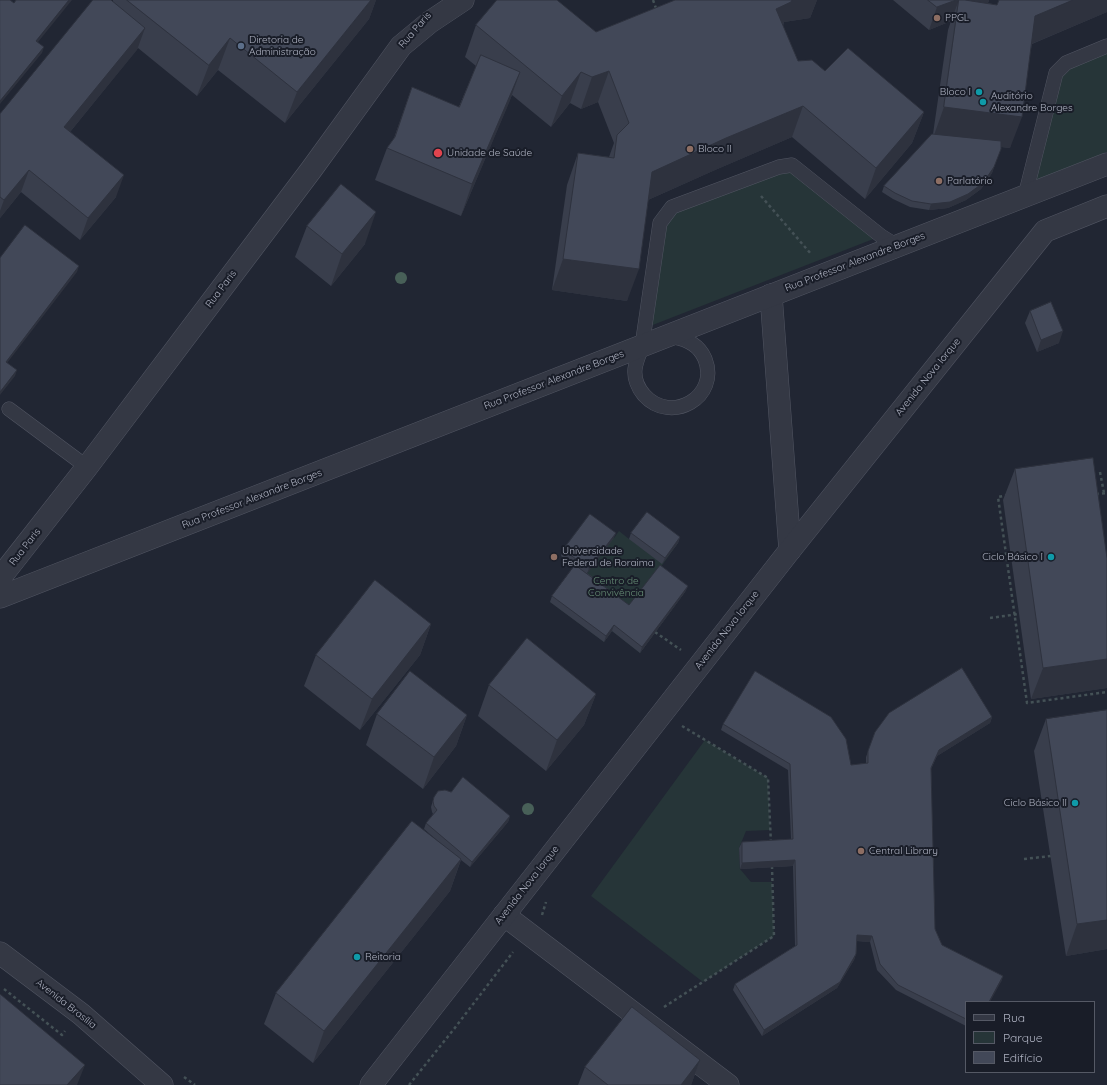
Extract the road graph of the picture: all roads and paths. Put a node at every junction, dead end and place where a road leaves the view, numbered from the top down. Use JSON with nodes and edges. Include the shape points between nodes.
{"nodes":[{"id":1,"x":441,"y":0,"type":"edge"},
{"id":2,"x":463,"y":0,"type":"edge"},
{"id":3,"x":653,"y":0,"type":"edge"},
{"id":4,"x":658,"y":12,"type":"edge"},
{"id":5,"x":401,"y":46,"type":"junction"},
{"id":6,"x":1107,"y":46,"type":"edge"},
{"id":7,"x":1107,"y":164,"type":"edge"},
{"id":8,"x":757,"y":192,"type":"dead end"},
{"id":9,"x":1025,"y":196,"type":"junction"},
{"id":10,"x":1107,"y":206,"type":"edge"},
{"id":11,"x":897,"y":246,"type":"junction"},
{"id":12,"x":815,"y":259,"type":"dead end"},
{"id":13,"x":771,"y":295,"type":"junction"},
{"id":14,"x":642,"y":346,"type":"junction"},
{"id":15,"x":9,"y":410,"type":"dead end"},
{"id":16,"x":87,"y":468,"type":"junction"},
{"id":17,"x":1100,"y":472,"type":"dead end"},
{"id":18,"x":1106,"y":493,"type":"edge"},
{"id":19,"x":1013,"y":495,"type":"dead end"},
{"id":20,"x":1093,"y":495,"type":"edge"},
{"id":21,"x":790,"y":550,"type":"junction"},
{"id":22,"x":0,"y":578,"type":"edge"},
{"id":23,"x":0,"y":597,"type":"edge"},
{"id":24,"x":1019,"y":614,"type":"dead end"},
{"id":25,"x":1015,"y":615,"type":"junction"},
{"id":26,"x":990,"y":618,"type":"dead end"},
{"id":27,"x":656,"y":632,"type":"edge"},
{"id":28,"x":701,"y":664,"type":"junction"},
{"id":29,"x":1107,"y":692,"type":"edge"},
{"id":30,"x":661,"y":714,"type":"junction"},
{"id":31,"x":771,"y":846,"type":"edge"},
{"id":32,"x":1050,"y":856,"type":"dead end"},
{"id":33,"x":1024,"y":859,"type":"dead end"},
{"id":34,"x":772,"y":867,"type":"edge"},
{"id":35,"x":504,"y":915,"type":"junction"},
{"id":36,"x":0,"y":953,"type":"edge"},
{"id":37,"x":643,"y":1021,"type":"junction"},
{"id":38,"x":129,"y":1058,"type":"junction"},
{"id":39,"x":151,"y":1085,"type":"edge"},
{"id":40,"x":162,"y":1085,"type":"edge"},
{"id":41,"x":371,"y":1085,"type":"edge"},
{"id":42,"x":728,"y":1085,"type":"edge"}],
"edges":[{"from":1,"to":5,"type":"street","name":"Rua Paris"},
{"from":2,"to":5,"type":"street"},
{"from":3,"to":4,"type":"path"},
{"from":5,"to":16,"type":"street","name":"Rua Paris"},
{"from":6,"to":9,"type":"lane","via":[[1066,63],[1056,73]]},
{"from":7,"to":9,"type":"street","name":"Rua Professor Alexandre Borges"},
{"from":8,"to":12,"type":"path"},
{"from":9,"to":11,"type":"street","name":"Rua Professor Alexandre Borges"},
{"from":10,"to":21,"type":"street","name":"Avenida Nova Iorque","via":[[1045,231]]},
{"from":11,"to":13,"type":"street","name":"Rua Professor Alexandre Borges"},
{"from":11,"to":14,"type":"lane","via":[[792,166],[779,166],[672,207],[660,223]]},
{"from":13,"to":14,"type":"street","name":"Rua Professor Alexandre Borges"},
{"from":13,"to":21,"type":"street"},
{"from":14,"to":14,"type":"lane","via":[[635,370],[636,381],[648,400],[658,406],[669,408],[680,407],[699,396],[708,375],[702,354],[695,345],[685,339],[674,337]]},
{"from":14,"to":23,"type":"street","name":"Rua Professor Alexandre Borges"},
{"from":15,"to":16,"type":"lane"},
{"from":16,"to":22,"type":"street","name":"Rua Paris"},
{"from":17,"to":18,"type":"path"},
{"from":18,"to":20,"type":"path"},
{"from":19,"to":25,"type":"path","via":[[998,497]]},
{"from":21,"to":28,"type":"street","name":"Avenida Nova Iorque"},
{"from":24,"to":25,"type":"path"},
{"from":25,"to":26,"type":"path"},
{"from":25,"to":29,"type":"path","via":[[1027,703]]},
{"from":27,"to":28,"type":"path"},
{"from":28,"to":30,"type":"street","name":"Avenida Nova Iorque"},
{"from":30,"to":31,"type":"path","via":[[768,778]]},
{"from":30,"to":35,"type":"street","name":"Avenida Nova Iorque"},
{"from":32,"to":33,"type":"path"},
{"from":34,"to":37,"type":"path","via":[[774,936]]},
{"from":35,"to":37,"type":"street"},
{"from":35,"to":41,"type":"street","name":"Avenida Nova Iorque"},
{"from":36,"to":38,"type":"street","name":"Avenida Brasília","via":[[81,1014]]},
{"from":37,"to":42,"type":"street"},
{"from":38,"to":39,"type":"street","name":"Avenida Brasília"},
{"from":38,"to":40,"type":"street","name":"Avenida Brasília"}]}
